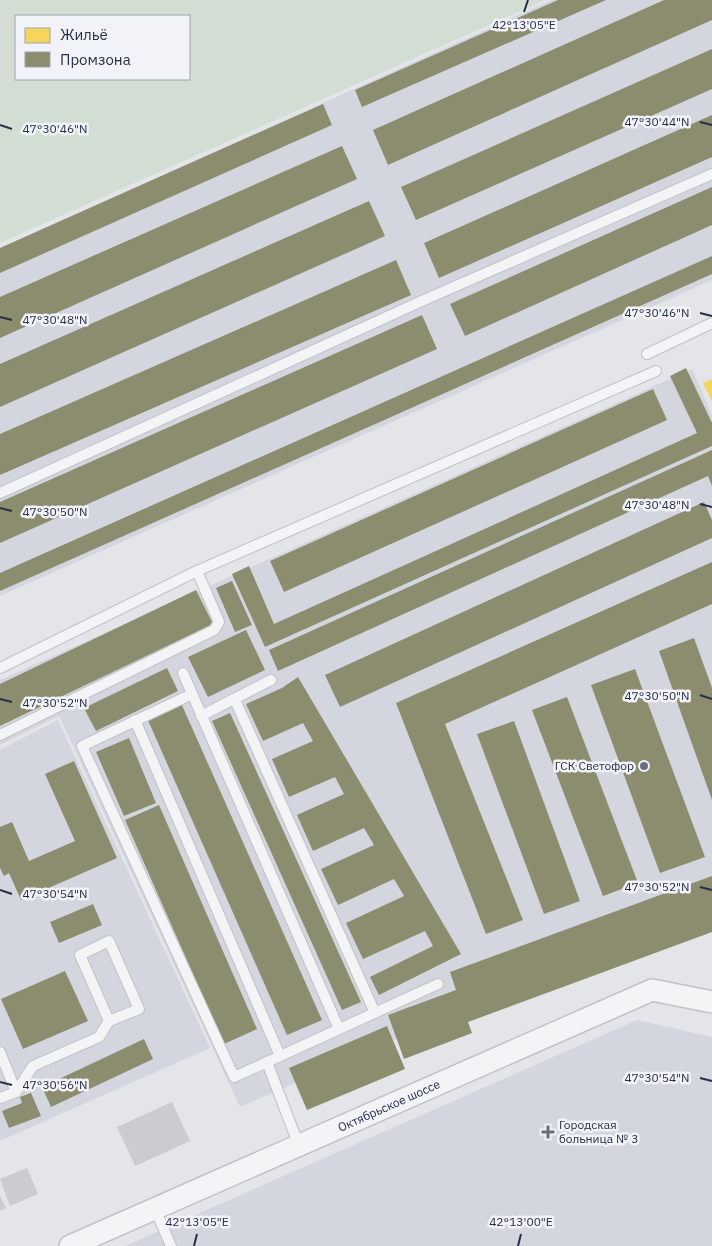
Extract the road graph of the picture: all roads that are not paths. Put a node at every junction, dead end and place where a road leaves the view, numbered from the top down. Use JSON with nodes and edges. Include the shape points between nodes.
{"nodes":[{"id":1,"x":712,"y":174,"type":"edge"},
{"id":2,"x":712,"y":323,"type":"edge"},
{"id":3,"x":647,"y":354,"type":"dead end"},
{"id":4,"x":656,"y":371,"type":"dead end"},
{"id":5,"x":0,"y":493,"type":"edge"},
{"id":6,"x":197,"y":571,"type":"junction"},
{"id":7,"x":0,"y":668,"type":"edge"},
{"id":8,"x":183,"y":673,"type":"dead end"},
{"id":9,"x":271,"y":680,"type":"dead end"},
{"id":10,"x":192,"y":694,"type":"junction"},
{"id":11,"x":235,"y":700,"type":"junction"},
{"id":12,"x":201,"y":716,"type":"junction"},
{"id":13,"x":135,"y":720,"type":"junction"},
{"id":14,"x":0,"y":735,"type":"edge"},
{"id":15,"x":438,"y":984,"type":"dead end"},
{"id":16,"x":712,"y":1002,"type":"edge"},
{"id":17,"x":375,"y":1013,"type":"junction"},
{"id":18,"x":108,"y":1021,"type":"junction"},
{"id":19,"x":339,"y":1030,"type":"junction"},
{"id":20,"x":0,"y":1052,"type":"edge"},
{"id":21,"x":280,"y":1056,"type":"junction"},
{"id":22,"x":266,"y":1062,"type":"junction"},
{"id":23,"x":16,"y":1092,"type":"junction"},
{"id":24,"x":0,"y":1098,"type":"edge"},
{"id":25,"x":299,"y":1146,"type":"junction"},
{"id":26,"x":155,"y":1209,"type":"junction"},
{"id":27,"x":70,"y":1246,"type":"edge"},
{"id":28,"x":171,"y":1246,"type":"edge"}],
"edges":[{"from":1,"to":5,"type":"lane","via":[[424,300]]},
{"from":2,"to":3,"type":"lane"},
{"from":4,"to":6,"type":"lane"},
{"from":6,"to":7,"type":"lane"},
{"from":6,"to":14,"type":"lane","via":[[219,622],[214,630]]},
{"from":8,"to":10,"type":"lane"},
{"from":9,"to":11,"type":"lane"},
{"from":10,"to":12,"type":"lane"},
{"from":10,"to":13,"type":"lane"},
{"from":11,"to":12,"type":"lane"},
{"from":11,"to":17,"type":"lane"},
{"from":12,"to":19,"type":"lane"},
{"from":13,"to":21,"type":"lane"},
{"from":13,"to":22,"type":"lane","via":[[82,746],[234,1077]]},
{"from":15,"to":17,"type":"lane"},
{"from":16,"to":25,"type":"street","name":"Октябрьское шоссе","via":[[652,990]]},
{"from":17,"to":19,"type":"lane"},
{"from":18,"to":18,"type":"lane","via":[[139,1009],[109,941],[80,954]]},
{"from":18,"to":23,"type":"lane","via":[[99,1038],[33,1066]]},
{"from":19,"to":21,"type":"lane"},
{"from":20,"to":23,"type":"lane"},
{"from":21,"to":22,"type":"lane"},
{"from":22,"to":25,"type":"lane"},
{"from":23,"to":24,"type":"lane"},
{"from":25,"to":26,"type":"street","name":"Октябрьское шоссе"},
{"from":26,"to":27,"type":"street","name":"Октябрьское шоссе"},
{"from":26,"to":28,"type":"lane"}]}
